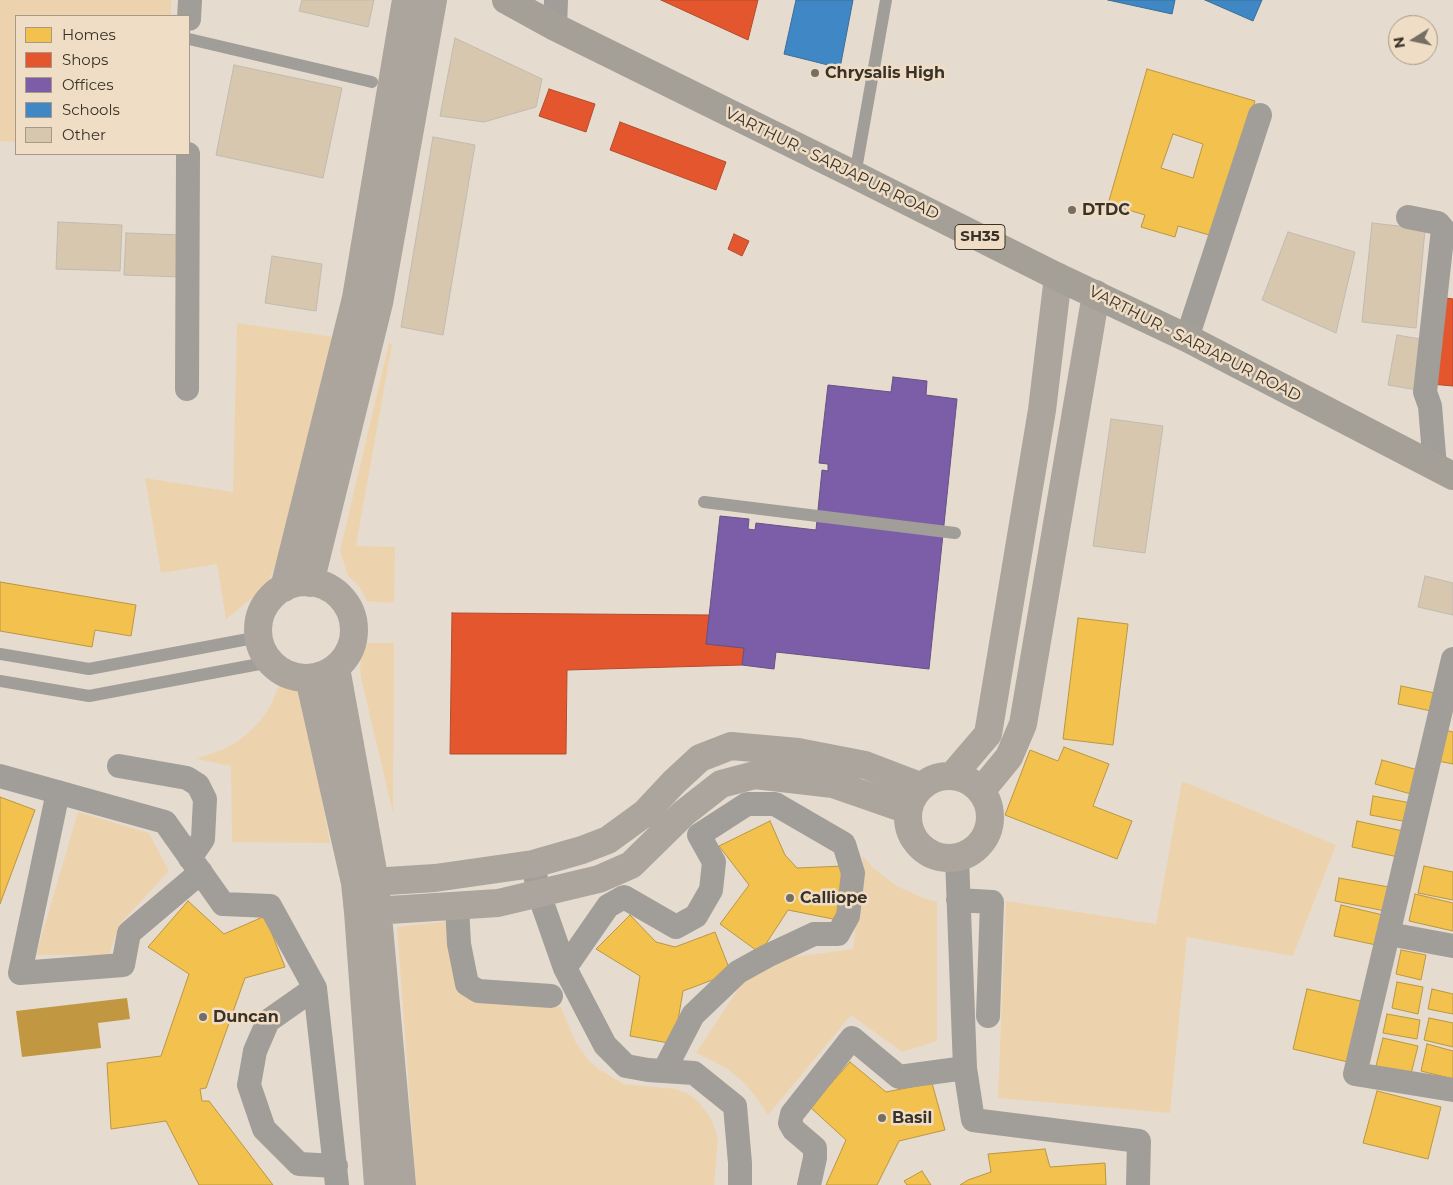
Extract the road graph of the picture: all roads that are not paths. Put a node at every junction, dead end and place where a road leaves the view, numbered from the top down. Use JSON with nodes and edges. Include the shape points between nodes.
{"nodes":[{"id":1,"x":190,"y":0,"type":"edge"},
{"id":2,"x":406,"y":0,"type":"edge"},
{"id":3,"x":433,"y":0,"type":"edge"},
{"id":4,"x":506,"y":0,"type":"edge"},
{"id":5,"x":556,"y":0,"type":"edge"},
{"id":6,"x":886,"y":0,"type":"edge"},
{"id":7,"x":189,"y":15,"type":"edge"},
{"id":8,"x":555,"y":27,"type":"junction"},
{"id":9,"x":190,"y":39,"type":"edge"},
{"id":10,"x":372,"y":82,"type":"dead end"},
{"id":11,"x":1260,"y":115,"type":"dead end"},
{"id":12,"x":188,"y":155,"type":"edge"},
{"id":13,"x":855,"y":174,"type":"junction"},
{"id":14,"x":1408,"y":217,"type":"dead end"},
{"id":15,"x":1058,"y":277,"type":"junction"},
{"id":16,"x":1096,"y":294,"type":"junction"},
{"id":17,"x":1187,"y":338,"type":"junction"},
{"id":18,"x":187,"y":389,"type":"dead end"},
{"id":19,"x":1042,"y":410,"type":"junction"},
{"id":20,"x":1075,"y":418,"type":"junction"},
{"id":21,"x":1444,"y":471,"type":"edge"},
{"id":22,"x":704,"y":502,"type":"dead end"},
{"id":23,"x":955,"y":533,"type":"dead end"},
{"id":24,"x":297,"y":586,"type":"junction"},
{"id":25,"x":259,"y":637,"type":"junction"},
{"id":26,"x":0,"y":654,"type":"edge"},
{"id":27,"x":1453,"y":660,"type":"edge"},
{"id":28,"x":270,"y":662,"type":"junction"},
{"id":29,"x":336,"y":668,"type":"junction"},
{"id":30,"x":309,"y":678,"type":"junction"},
{"id":31,"x":0,"y":681,"type":"edge"},
{"id":32,"x":119,"y":766,"type":"dead end"},
{"id":33,"x":0,"y":776,"type":"edge"},
{"id":34,"x":952,"y":776,"type":"junction"},
{"id":35,"x":920,"y":786,"type":"junction"},
{"id":36,"x":981,"y":791,"type":"junction"},
{"id":37,"x":58,"y":792,"type":"junction"},
{"id":38,"x":908,"y":810,"type":"junction"},
{"id":39,"x":956,"y":858,"type":"junction"},
{"id":40,"x":533,"y":864,"type":"junction"},
{"id":41,"x":195,"y":865,"type":"junction"},
{"id":42,"x":365,"y":882,"type":"junction"},
{"id":43,"x":539,"y":894,"type":"junction"},
{"id":44,"x":958,"y":900,"type":"junction"},
{"id":45,"x":457,"y":906,"type":"junction"},
{"id":46,"x":367,"y":912,"type":"junction"},
{"id":47,"x":1388,"y":934,"type":"junction"},
{"id":48,"x":1453,"y":946,"type":"edge"},
{"id":49,"x":566,"y":968,"type":"junction"},
{"id":50,"x":315,"y":988,"type":"junction"},
{"id":51,"x":551,"y":996,"type":"dead end"},
{"id":52,"x":988,"y":1016,"type":"dead end"},
{"id":53,"x":965,"y":1068,"type":"junction"},
{"id":54,"x":664,"y":1071,"type":"junction"},
{"id":55,"x":1453,"y":1090,"type":"edge"},
{"id":56,"x":337,"y":1176,"type":"edge"},
{"id":57,"x":746,"y":1184,"type":"edge"},
{"id":58,"x":378,"y":1185,"type":"edge"},
{"id":59,"x":402,"y":1185,"type":"edge"},
{"id":60,"x":809,"y":1185,"type":"edge"},
{"id":61,"x":1138,"y":1185,"type":"edge"}],
"edges":[{"from":1,"to":7,"type":"street"},
{"from":2,"to":24,"type":"street","via":[[356,298]]},
{"from":3,"to":24,"type":"street","via":[[379,303]]},
{"from":4,"to":8,"type":"main road","name":"VARTHUR - SARJAPUR ROAD","number":"SH35"},
{"from":5,"to":8,"type":"street"},
{"from":6,"to":13,"type":"lane"},
{"from":8,"to":13,"type":"main road","name":"VARTHUR - SARJAPUR ROAD","number":"SH35"},
{"from":9,"to":10,"type":"lane"},
{"from":11,"to":17,"type":"street"},
{"from":12,"to":18,"type":"street"},
{"from":13,"to":15,"type":"main road","name":"VARTHUR - SARJAPUR ROAD","number":"SH35"},
{"from":14,"to":21,"type":"street","via":[[1438,224],[1443,229],[1426,392]]},
{"from":15,"to":16,"type":"main road","name":"VARTHUR - SARJAPUR ROAD","number":"SH35"},
{"from":15,"to":19,"type":"street"},
{"from":16,"to":17,"type":"main road","name":"VARTHUR - SARJAPUR ROAD","number":"SH35"},
{"from":16,"to":20,"type":"street"},
{"from":17,"to":21,"type":"main road","name":"VARTHUR - SARJAPUR ROAD","number":"SH35"},
{"from":19,"to":20,"type":"street"},
{"from":19,"to":34,"type":"street","via":[[988,734]]},
{"from":20,"to":36,"type":"street","via":[[1023,724],[1009,757]]},
{"from":22,"to":23,"type":"lane"},
{"from":24,"to":25,"type":"street","via":[[270,599],[259,622]]},
{"from":24,"to":29,"type":"street","via":[[316,583],[340,596],[348,607],[354,633],[352,646]]},
{"from":25,"to":26,"type":"lane","via":[[89,669]]},
{"from":25,"to":28,"type":"street"},
{"from":27,"to":47,"type":"street"},
{"from":28,"to":30,"type":"street","via":[[294,677]]},
{"from":28,"to":31,"type":"lane","via":[[89,696]]},
{"from":29,"to":30,"type":"street"},
{"from":29,"to":42,"type":"street"},
{"from":30,"to":42,"type":"street"},
{"from":32,"to":41,"type":"street","via":[[187,778],[198,786],[205,799],[203,839]]},
{"from":33,"to":37,"type":"street"},
{"from":34,"to":35,"type":"street","via":[[935,778]]},
{"from":34,"to":36,"type":"street","via":[[968,780]]},
{"from":35,"to":38,"type":"street"},
{"from":35,"to":40,"type":"street","via":[[865,765],[798,752],[731,746],[700,758],[646,813],[608,840]]},
{"from":36,"to":39,"type":"street","via":[[990,814],[985,838],[968,854]]},
{"from":37,"to":41,"type":"street","via":[[165,822]]},
{"from":37,"to":41,"type":"street","via":[[20,973],[123,965],[129,933]]},
{"from":38,"to":39,"type":"street","via":[[910,832],[920,846],[934,856]]},
{"from":38,"to":43,"type":"street","via":[[833,784],[755,775],[714,789],[684,813],[631,865],[599,879]]},
{"from":39,"to":44,"type":"street"},
{"from":40,"to":42,"type":"street","via":[[435,878]]},
{"from":40,"to":43,"type":"street"},
{"from":41,"to":50,"type":"street","via":[[223,904],[270,906]]},
{"from":42,"to":46,"type":"street"},
{"from":43,"to":45,"type":"street","via":[[498,903]]},
{"from":43,"to":49,"type":"street"},
{"from":44,"to":52,"type":"street","via":[[992,902]]},
{"from":44,"to":53,"type":"street"},
{"from":45,"to":46,"type":"street"},
{"from":45,"to":51,"type":"street","via":[[459,944],[467,984],[478,992]]},
{"from":46,"to":58,"type":"street"},
{"from":46,"to":59,"type":"street"},
{"from":47,"to":48,"type":"street"},
{"from":47,"to":55,"type":"street","via":[[1356,1074]]},
{"from":49,"to":54,"type":"street","via":[[605,1045],[626,1066]]},
{"from":49,"to":54,"type":"street","via":[[608,906],[624,896],[676,927],[696,916],[711,890],[714,862],[699,835],[747,804],[775,804],[844,844],[853,873],[848,916],[838,934],[814,934],[738,972],[693,1015]]},
{"from":50,"to":56,"type":"street"},
{"from":50,"to":56,"type":"street","via":[[268,1021],[254,1051],[249,1085],[264,1129],[299,1164]]},
{"from":53,"to":60,"type":"street","via":[[899,1077],[852,1038],[792,1114],[790,1123],[794,1130],[814,1148]]},
{"from":53,"to":61,"type":"street","via":[[972,1120],[1139,1142]]},
{"from":54,"to":57,"type":"street","via":[[694,1072],[735,1106],[740,1163]]}]}
